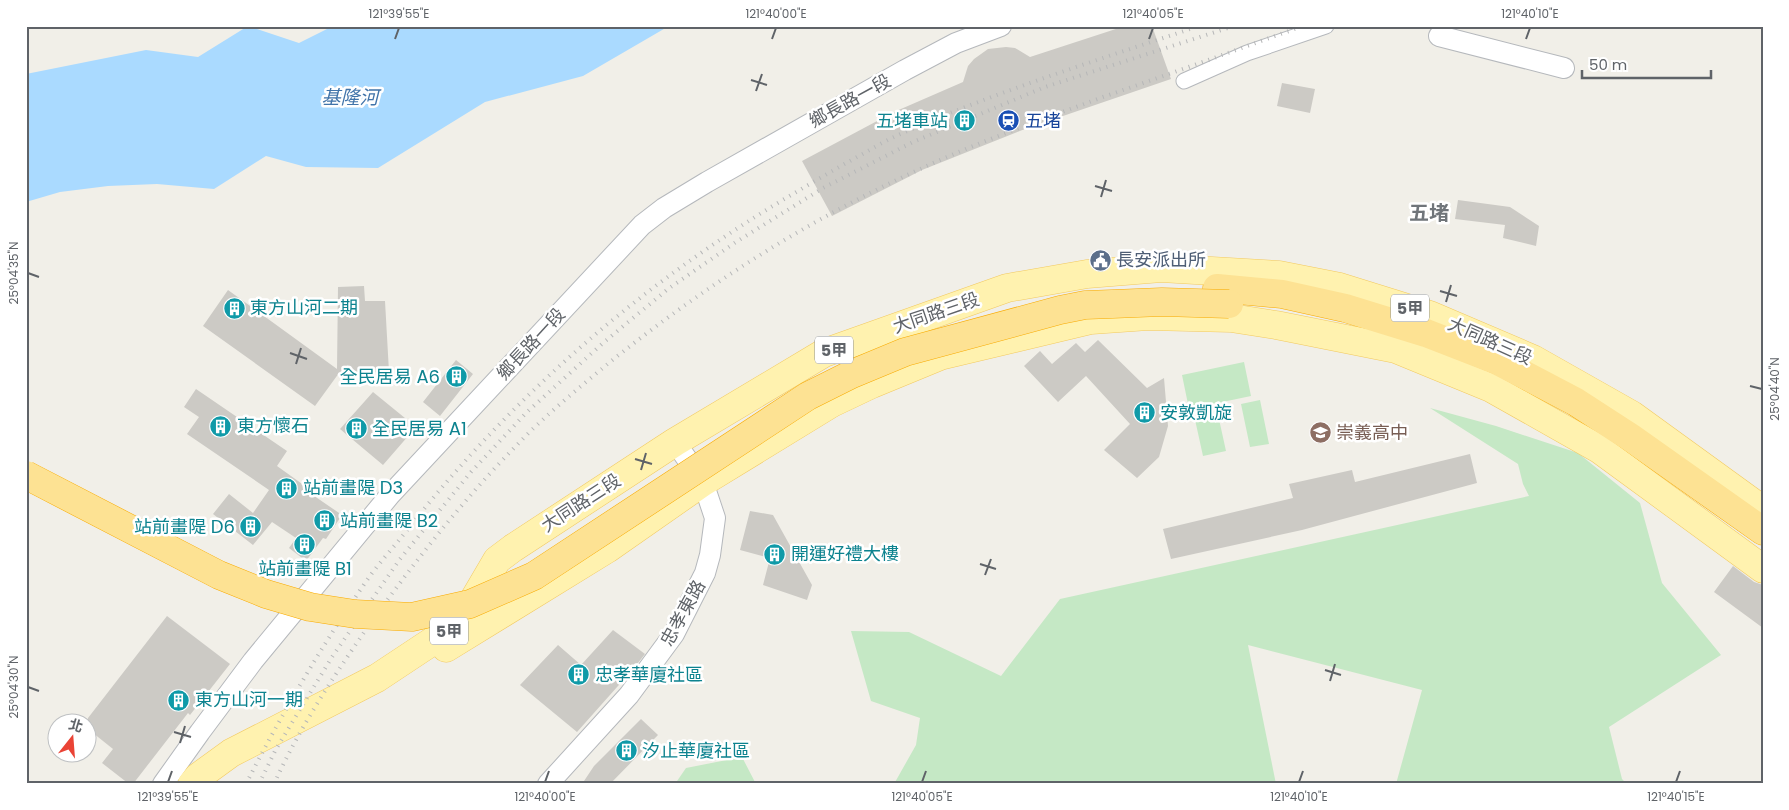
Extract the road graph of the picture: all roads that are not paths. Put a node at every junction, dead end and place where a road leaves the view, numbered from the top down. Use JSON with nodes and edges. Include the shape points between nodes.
{"nodes":[{"id":1,"x":1001,"y":26,"type":"edge"},
{"id":2,"x":1326,"y":26,"type":"edge"},
{"id":3,"x":1438,"y":36,"type":"dead end"},
{"id":4,"x":1564,"y":68,"type":"dead end"},
{"id":5,"x":1184,"y":81,"type":"dead end"},
{"id":6,"x":1223,"y":296,"type":"junction"},
{"id":7,"x":675,"y":442,"type":"junction"},
{"id":8,"x":26,"y":462,"type":"edge"},
{"id":9,"x":26,"y":475,"type":"edge"},
{"id":10,"x":703,"y":482,"type":"junction"},
{"id":11,"x":1763,"y":510,"type":"edge"},
{"id":12,"x":1763,"y":531,"type":"edge"},
{"id":13,"x":1763,"y":549,"type":"edge"},
{"id":14,"x":1763,"y":569,"type":"edge"},
{"id":15,"x":164,"y":784,"type":"edge"},
{"id":16,"x":192,"y":784,"type":"edge"},
{"id":17,"x":212,"y":784,"type":"edge"},
{"id":18,"x":548,"y":784,"type":"edge"}],
"edges":[{"from":1,"to":15,"type":"street","name":"鄉長路一段","via":[[956,43],[905,70],[707,182],[642,225],[390,495],[253,661]]},
{"from":2,"to":5,"type":"street","via":[[1247,53]]},
{"from":3,"to":4,"type":"street"},
{"from":6,"to":8,"type":"highway","via":[[1135,288],[1057,296],[948,327],[847,364],[800,387],[528,566],[491,584],[409,606],[313,596],[249,574],[184,546]]},
{"from":6,"to":9,"type":"highway","bridge":true,"via":[[1085,305],[905,352],[808,396],[534,576],[470,604],[412,617],[355,614],[266,594],[210,570]]},
{"from":6,"to":12,"type":"highway","via":[[1282,294],[1345,308],[1426,333],[1498,361],[1576,402]]},
{"from":6,"to":13,"type":"highway","via":[[1373,329],[1462,363],[1520,390],[1601,433]]},
{"from":7,"to":10,"type":"street","name":"忠孝東路"},
{"from":7,"to":11,"type":"main road","name":"大同路三段","number":"5甲","via":[[824,353],[1007,288],[1087,274],[1161,268],[1269,274],[1340,287],[1430,314],[1533,359],[1632,415]]},
{"from":7,"to":16,"type":"main road","name":"大同路三段","number":"5甲","via":[[497,560],[460,623],[377,678],[231,753]]},
{"from":10,"to":14,"type":"main road","number":"5甲","via":[[832,403],[940,356],[1091,320],[1148,316],[1231,318],[1396,349],[1491,388],[1599,449]]},
{"from":10,"to":17,"type":"main road","number":"5甲","via":[[608,550],[384,687],[243,761]]},
{"from":10,"to":18,"type":"street","name":"忠孝東路","via":[[715,518],[710,555],[705,573],[674,634],[629,695]]}]}
